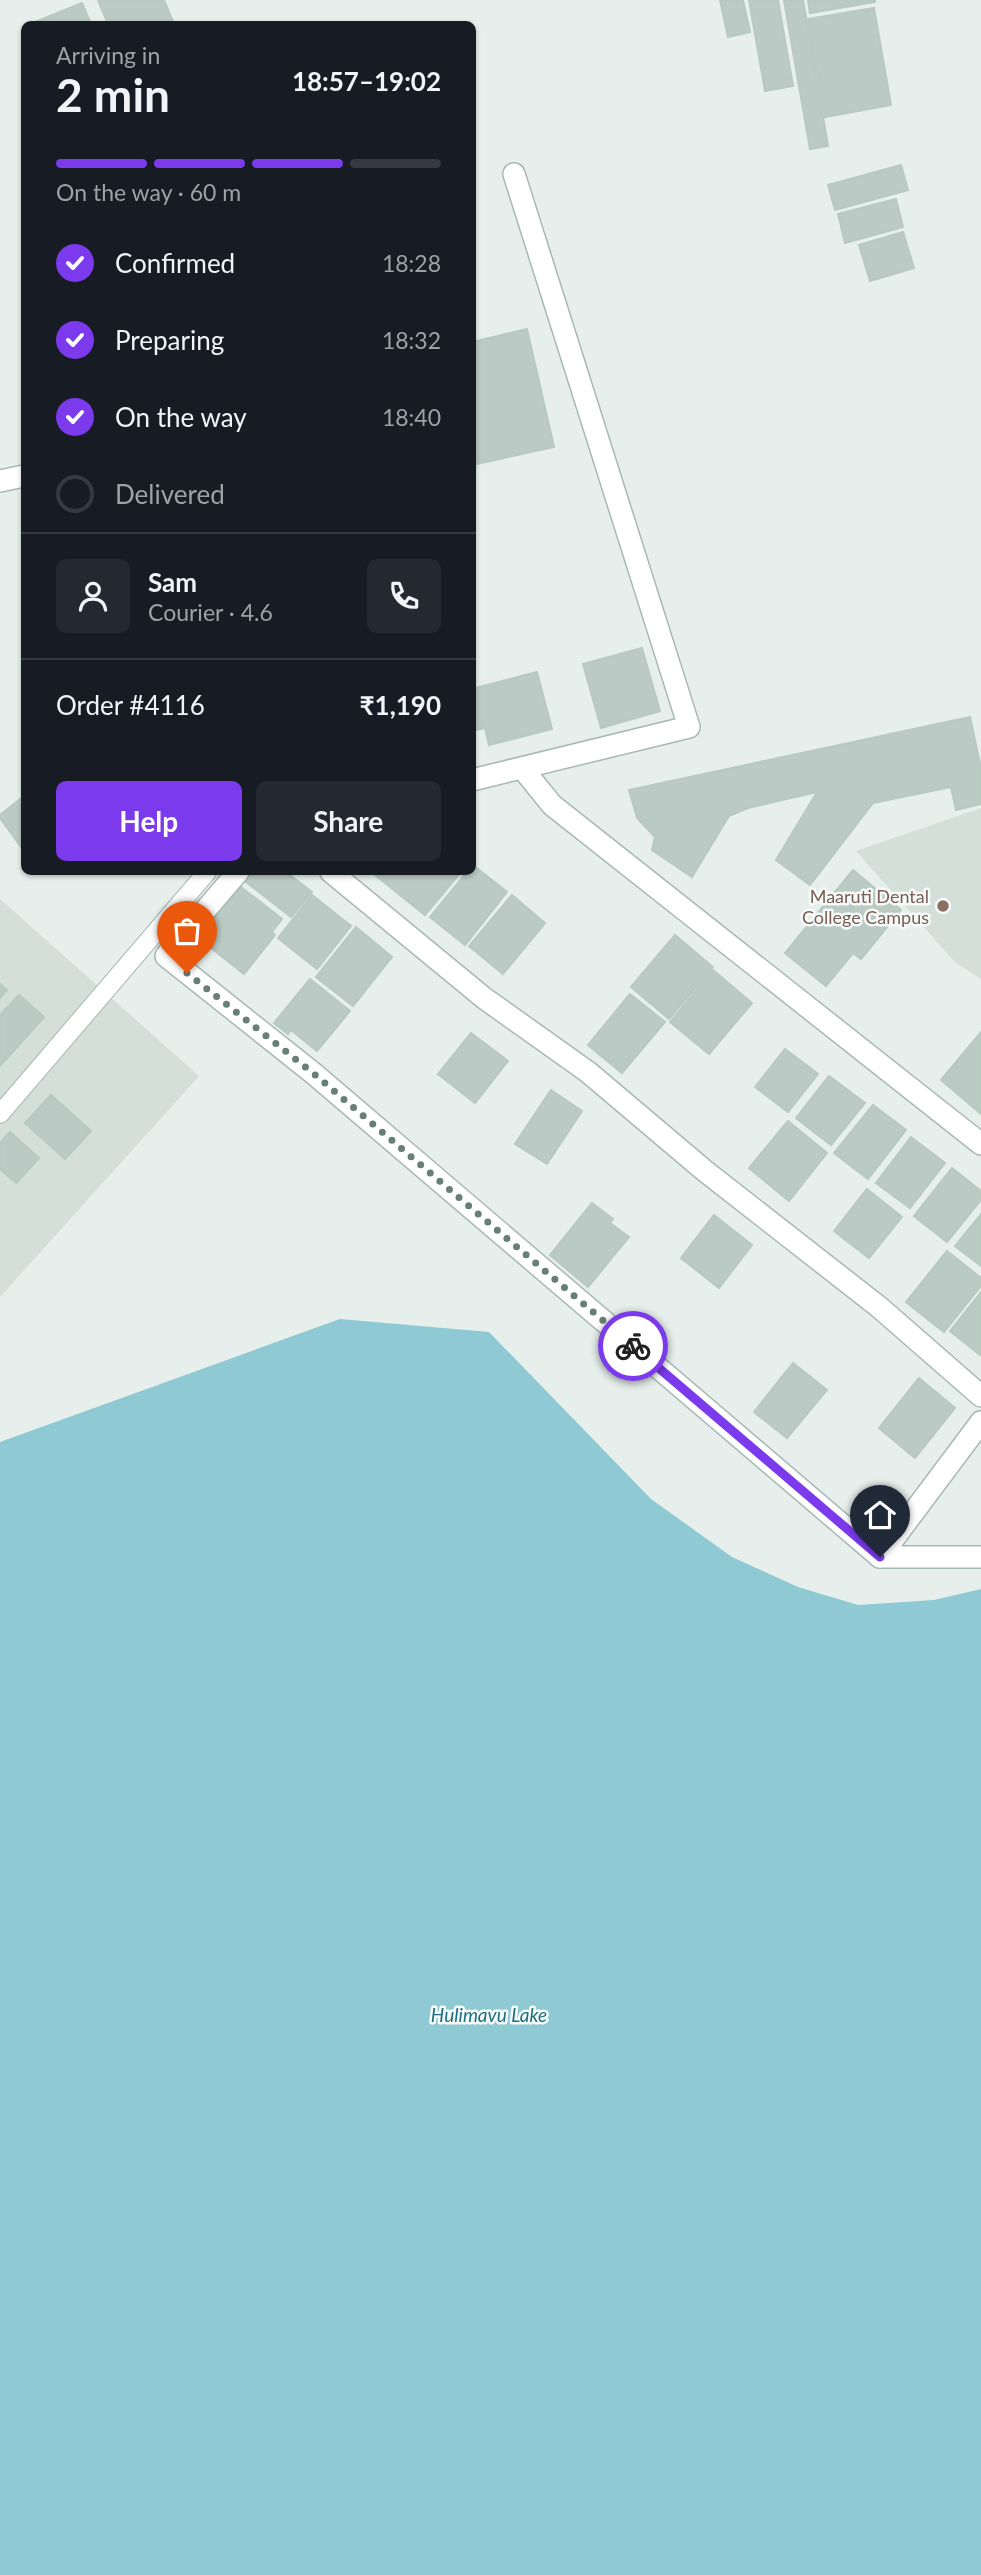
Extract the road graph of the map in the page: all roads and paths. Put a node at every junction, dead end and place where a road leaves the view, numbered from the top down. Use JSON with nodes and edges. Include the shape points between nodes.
{"nodes":[{"id":1,"x":514,"y":174,"type":"dead end"},
{"id":2,"x":21,"y":477,"type":"edge"},
{"id":3,"x":0,"y":481,"type":"edge"},
{"id":4,"x":522,"y":768,"type":"junction"},
{"id":5,"x":476,"y":779,"type":"edge"},
{"id":6,"x":204,"y":875,"type":"edge"},
{"id":7,"x":235,"y":875,"type":"edge"},
{"id":8,"x":335,"y":875,"type":"edge"},
{"id":9,"x":0,"y":1114,"type":"edge"},
{"id":10,"x":981,"y":1144,"type":"edge"},
{"id":11,"x":981,"y":1396,"type":"edge"},
{"id":12,"x":981,"y":1422,"type":"edge"},
{"id":13,"x":880,"y":1557,"type":"junction"},
{"id":14,"x":981,"y":1557,"type":"edge"}],
"edges":[{"from":1,"to":4,"type":"street","via":[[689,727]]},
{"from":2,"to":3,"type":"street"},
{"from":4,"to":5,"type":"street"},
{"from":4,"to":10,"type":"street","via":[[552,805]]},
{"from":6,"to":9,"type":"lane"},
{"from":7,"to":13,"type":"street","via":[[166,956],[313,1073]]},
{"from":8,"to":11,"type":"street","via":[[484,998],[588,1072],[705,1171],[879,1307]]},
{"from":12,"to":13,"type":"street"},
{"from":13,"to":14,"type":"street"}]}
